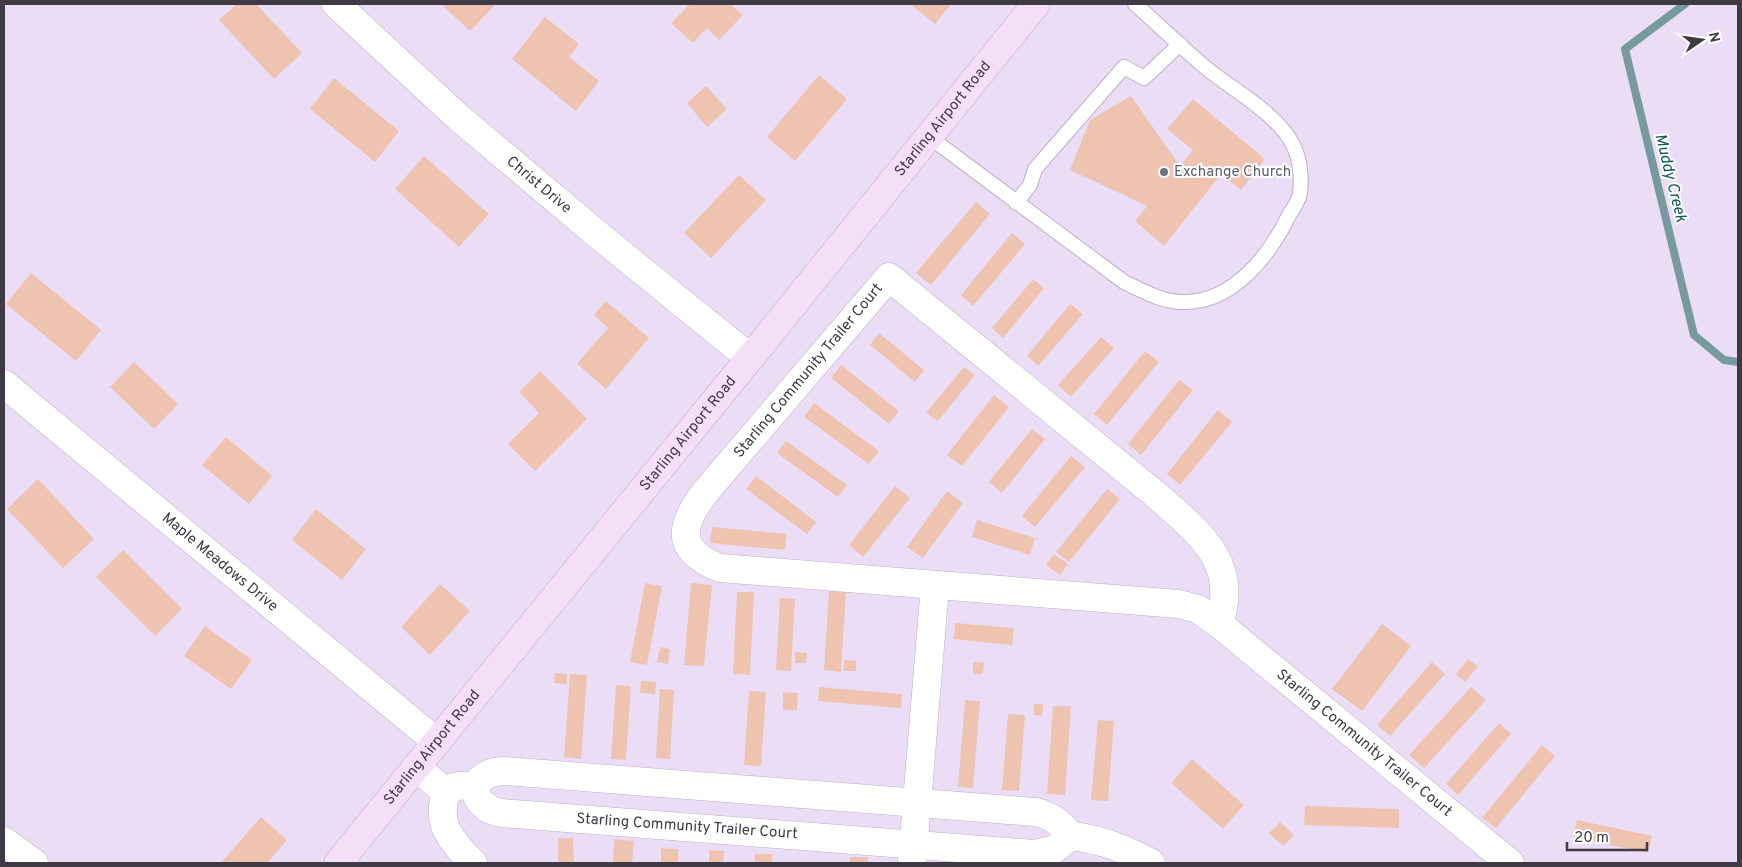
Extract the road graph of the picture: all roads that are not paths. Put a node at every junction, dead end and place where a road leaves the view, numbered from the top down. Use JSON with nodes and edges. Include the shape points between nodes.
{"nodes":[{"id":1,"x":336,"y":4,"type":"edge"},
{"id":2,"x":1036,"y":4,"type":"edge"},
{"id":3,"x":1135,"y":4,"type":"edge"},
{"id":4,"x":1180,"y":44,"type":"junction"},
{"id":5,"x":928,"y":136,"type":"junction"},
{"id":6,"x":1016,"y":203,"type":"junction"},
{"id":7,"x":750,"y":358,"type":"junction"},
{"id":8,"x":4,"y":384,"type":"edge"},
{"id":9,"x":935,"y":586,"type":"junction"},
{"id":10,"x":1219,"y":624,"type":"junction"},
{"id":11,"x":437,"y":742,"type":"junction"},
{"id":12,"x":416,"y":767,"type":"junction"},
{"id":13,"x":474,"y":787,"type":"junction"},
{"id":14,"x":447,"y":793,"type":"junction"},
{"id":15,"x":917,"y":803,"type":"junction"},
{"id":16,"x":1071,"y":836,"type":"junction"},
{"id":17,"x":4,"y":841,"type":"edge"},
{"id":18,"x":913,"y":854,"type":"edge"},
{"id":19,"x":34,"y":863,"type":"edge"},
{"id":20,"x":338,"y":863,"type":"edge"},
{"id":21,"x":473,"y":863,"type":"edge"},
{"id":22,"x":1151,"y":863,"type":"edge"},
{"id":23,"x":1510,"y":863,"type":"edge"}],
"edges":[{"from":1,"to":7,"type":"street","name":"Christ Drive","via":[[458,117]]},
{"from":2,"to":5,"type":"street","name":"Starling Airport Road"},
{"from":3,"to":4,"type":"lane"},
{"from":4,"to":6,"type":"lane","via":[[1144,78],[1124,67],[1036,169],[1030,185]]},
{"from":4,"to":6,"type":"lane","via":[[1210,72],[1272,118],[1294,145],[1300,168],[1300,195],[1282,230],[1264,256],[1240,281],[1217,296],[1193,301],[1156,297],[1124,282]]},
{"from":5,"to":6,"type":"lane"},
{"from":5,"to":7,"type":"street","name":"Starling Airport Road"},
{"from":7,"to":11,"type":"street","name":"Starling Airport Road"},
{"from":8,"to":11,"type":"street","name":"Maple Meadows Drive"},
{"from":9,"to":10,"type":"street","name":"Starling Community Trailer Court","via":[[1179,604],[1198,609]]},
{"from":9,"to":10,"type":"street","name":"Starling Community Trailer Court","via":[[720,568],[694,554],[687,541],[686,527],[698,502],[889,276],[1155,494],[1200,537],[1213,552],[1224,580],[1224,609]]},
{"from":9,"to":15,"type":"street"},
{"from":10,"to":23,"type":"street","name":"Starling Community Trailer Court"},
{"from":11,"to":12,"type":"street","name":"Starling Airport Road"},
{"from":12,"to":14,"type":"street"},
{"from":12,"to":20,"type":"street","name":"Starling Airport Road"},
{"from":13,"to":14,"type":"street","via":[[457,786]]},
{"from":13,"to":15,"type":"street","via":[[487,773],[496,771]]},
{"from":13,"to":18,"type":"street","name":"Starling Community Trailer Court","via":[[484,806],[501,813]]},
{"from":14,"to":21,"type":"street","via":[[443,806],[445,826]]},
{"from":15,"to":16,"type":"street","via":[[1036,812],[1055,819]]},
{"from":15,"to":18,"type":"street"},
{"from":16,"to":18,"type":"street","name":"Starling Community Trailer Court","via":[[1054,849],[1034,854]]},
{"from":16,"to":22,"type":"street","via":[[1115,846]]},
{"from":17,"to":19,"type":"street"}]}
